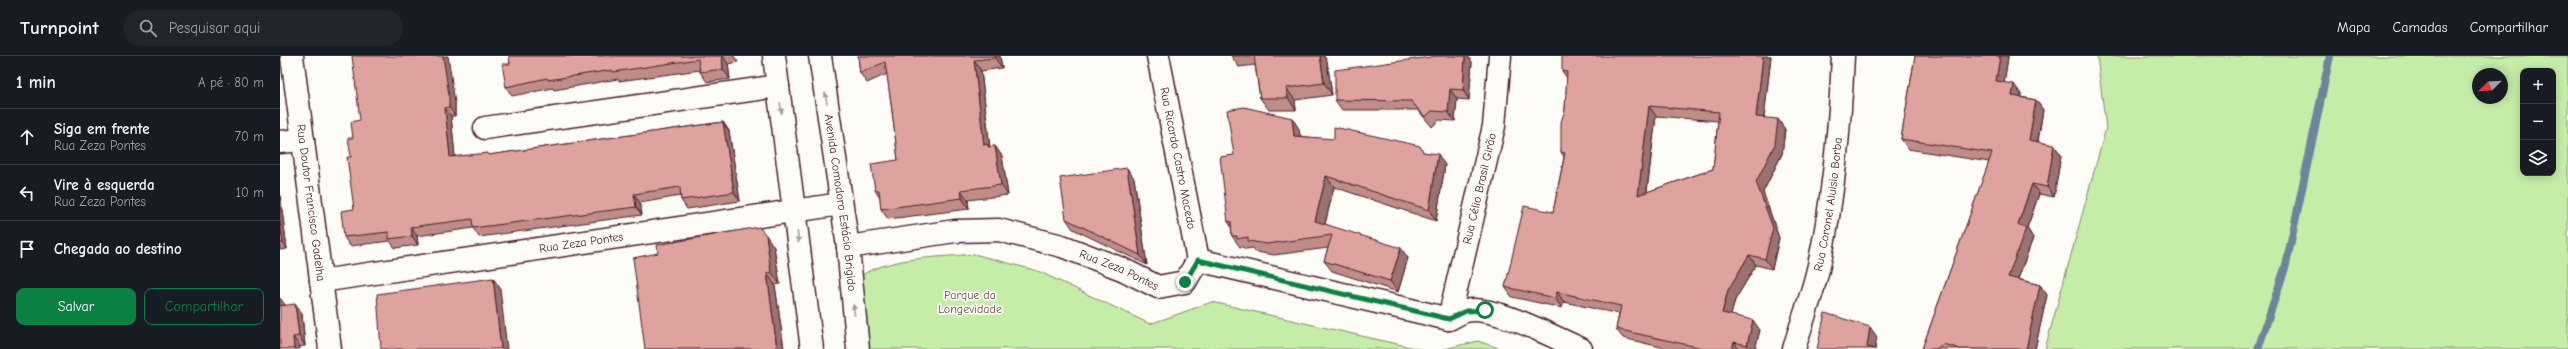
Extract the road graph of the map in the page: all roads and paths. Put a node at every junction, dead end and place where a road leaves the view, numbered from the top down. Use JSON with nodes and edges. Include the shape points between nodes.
{"nodes":[{"id":1,"x":292,"y":56,"type":"edge"},
{"id":2,"x":774,"y":56,"type":"edge"},
{"id":3,"x":820,"y":56,"type":"edge"},
{"id":4,"x":1158,"y":56,"type":"edge"},
{"id":5,"x":1500,"y":56,"type":"edge"},
{"id":6,"x":1842,"y":56,"type":"edge"},
{"id":7,"x":778,"y":86,"type":"junction"},
{"id":8,"x":485,"y":128,"type":"dead end"},
{"id":9,"x":303,"y":140,"type":"junction"},
{"id":10,"x":280,"y":142,"type":"edge"},
{"id":11,"x":841,"y":204,"type":"junction"},
{"id":12,"x":795,"y":211,"type":"junction"},
{"id":13,"x":848,"y":247,"type":"junction"},
{"id":14,"x":1198,"y":260,"type":"junction"},
{"id":15,"x":321,"y":281,"type":"junction"},
{"id":16,"x":1449,"y":319,"type":"junction"},
{"id":17,"x":330,"y":349,"type":"edge"},
{"id":18,"x":812,"y":349,"type":"edge"},
{"id":19,"x":858,"y":349,"type":"edge"},
{"id":20,"x":1581,"y":349,"type":"edge"},
{"id":21,"x":1794,"y":349,"type":"edge"}],
"edges":[{"from":1,"to":9,"type":"street","name":"Rua Doutor Francisco Gadelha"},
{"from":2,"to":7,"type":"street"},
{"from":11,"to":3,"type":"street","name":"Avenida Comodoro Estácio Brigido","one_way":true},
{"from":4,"to":14,"type":"street","name":"Rua Ricardo Castro Macedo"},
{"from":5,"to":16,"type":"street","name":"Rua Célio Brasil Girão","via":[[1494,126]]},
{"from":6,"to":21,"type":"street","name":"Rua Coronel Aluisio Borba","via":[[1841,97],[1833,175],[1819,265]]},
{"from":7,"to":8,"type":"street"},
{"from":7,"to":12,"type":"street","one_way":true},
{"from":9,"to":10,"type":"street"},
{"from":9,"to":15,"type":"street","name":"Rua Doutor Francisco Gadelha"},
{"from":11,"to":12,"type":"street","name":"Rua Zeza Pontes"},
{"from":11,"to":13,"type":"street","name":"Avenida Comodoro Estácio Brigido"},
{"from":12,"to":15,"type":"street","name":"Rua Zeza Pontes"},
{"from":12,"to":18,"type":"street","one_way":true},
{"from":13,"to":14,"type":"street","name":"Rua Zeza Pontes","via":[[955,231],[999,230],[1062,246],[1122,269],[1158,287],[1185,282]]},
{"from":19,"to":13,"type":"street","name":"Avenida Comodoro Estácio Brigido","one_way":true},
{"from":14,"to":16,"type":"street"},
{"from":15,"to":17,"type":"street","name":"Rua Doutor Francisco Gadelha"},
{"from":16,"to":20,"type":"street","via":[[1466,311],[1485,310]]}]}
